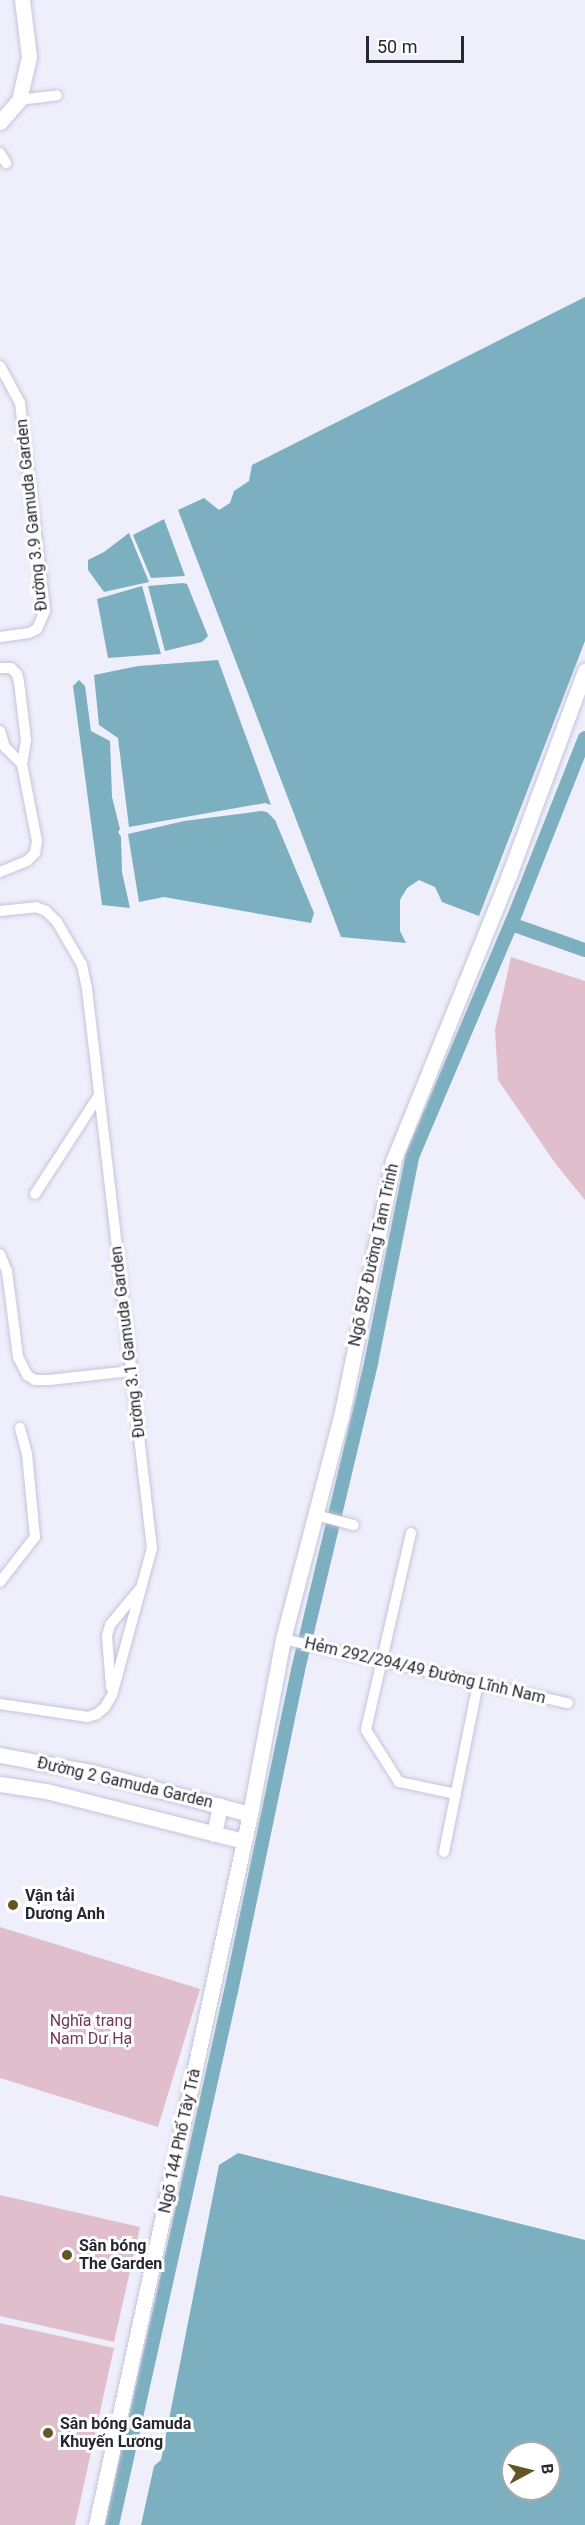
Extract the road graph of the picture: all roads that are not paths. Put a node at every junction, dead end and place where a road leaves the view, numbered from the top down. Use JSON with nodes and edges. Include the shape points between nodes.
{"nodes":[{"id":1,"x":22,"y":0,"type":"edge"},
{"id":2,"x":57,"y":95,"type":"dead end"},
{"id":3,"x":20,"y":100,"type":"junction"},
{"id":4,"x":0,"y":103,"type":"edge"},
{"id":5,"x":0,"y":122,"type":"edge"},
{"id":6,"x":0,"y":366,"type":"edge"},
{"id":7,"x":0,"y":637,"type":"edge"},
{"id":8,"x":0,"y":668,"type":"edge"},
{"id":9,"x":585,"y":671,"type":"edge"},
{"id":10,"x":0,"y":731,"type":"edge"},
{"id":11,"x":22,"y":764,"type":"junction"},
{"id":12,"x":0,"y":872,"type":"edge"},
{"id":13,"x":0,"y":911,"type":"edge"},
{"id":14,"x":98,"y":1097,"type":"junction"},
{"id":15,"x":35,"y":1194,"type":"dead end"},
{"id":16,"x":0,"y":1254,"type":"edge"},
{"id":17,"x":131,"y":1371,"type":"junction"},
{"id":18,"x":20,"y":1428,"type":"dead end"},
{"id":19,"x":321,"y":1516,"type":"junction"},
{"id":20,"x":350,"y":1524,"type":"dead end"},
{"id":21,"x":411,"y":1533,"type":"dead end"},
{"id":22,"x":0,"y":1582,"type":"edge"},
{"id":23,"x":143,"y":1585,"type":"junction"},
{"id":24,"x":290,"y":1640,"type":"junction"},
{"id":25,"x":381,"y":1662,"type":"junction"},
{"id":26,"x":478,"y":1683,"type":"junction"},
{"id":27,"x":112,"y":1695,"type":"junction"},
{"id":28,"x":0,"y":1700,"type":"edge"},
{"id":29,"x":568,"y":1704,"type":"dead end"},
{"id":30,"x":0,"y":1755,"type":"edge"},
{"id":31,"x":0,"y":1784,"type":"edge"},
{"id":32,"x":456,"y":1794,"type":"junction"},
{"id":33,"x":220,"y":1806,"type":"junction"},
{"id":34,"x":247,"y":1827,"type":"junction"},
{"id":35,"x":214,"y":1834,"type":"junction"},
{"id":36,"x":444,"y":1852,"type":"dead end"},
{"id":37,"x":96,"y":2525,"type":"edge"}],
"edges":[{"from":1,"to":3,"type":"street","via":[[29,57]]},
{"from":2,"to":3,"type":"street"},
{"from":3,"to":4,"type":"street"},
{"from":3,"to":5,"type":"street"},
{"from":6,"to":7,"type":"street","name":"Đường 3.9 Gamuda Garden","via":[[20,403],[45,611],[37,629]]},
{"from":8,"to":11,"type":"street","via":[[11,668],[20,682],[26,740]]},
{"from":9,"to":19,"type":"street","name":"Ngõ 587 Đường Tam Trinh","via":[[510,875],[393,1161]]},
{"from":10,"to":11,"type":"street","via":[[5,747]]},
{"from":11,"to":12,"type":"street","via":[[37,841],[35,852],[27,861]]},
{"from":13,"to":14,"type":"street","name":"Đường 3.1 Gamuda Garden","via":[[36,907],[46,911],[78,957],[87,988]]},
{"from":14,"to":15,"type":"street"},
{"from":14,"to":17,"type":"street","name":"Đường 3.1 Gamuda Garden"},
{"from":16,"to":17,"type":"street","via":[[7,1271],[18,1357],[27,1375],[35,1380],[49,1380]]},
{"from":17,"to":23,"type":"street","name":"Đường 3.1 Gamuda Garden","via":[[152,1548]]},
{"from":18,"to":22,"type":"street","via":[[27,1454],[35,1538]]},
{"from":19,"to":20,"type":"street"},
{"from":19,"to":24,"type":"street","name":"Ngõ 587 Đường Tam Trinh"},
{"from":21,"to":25,"type":"street"},
{"from":23,"to":27,"type":"street","name":"Đường 3.1 Gamuda Garden"},
{"from":23,"to":27,"type":"street","name":"Đường 3.1 Gamuda Garden","via":[[111,1625],[107,1636]]},
{"from":24,"to":25,"type":"street","name":"Hẻm 292/294/49 Đường Lĩnh Nam"},
{"from":24,"to":34,"type":"street","name":"Ngõ 587 Đường Tam Trinh"},
{"from":25,"to":26,"type":"street","name":"Hẻm 292/294/49 Đường Lĩnh Nam"},
{"from":25,"to":32,"type":"street","via":[[366,1730],[399,1782]]},
{"from":26,"to":29,"type":"street","name":"Hẻm 292/294/49 Đường Lĩnh Nam"},
{"from":26,"to":32,"type":"street"},
{"from":27,"to":28,"type":"street","name":"Đường 3.1 Gamuda Garden","via":[[97,1714],[88,1717]]},
{"from":30,"to":33,"type":"street","name":"Đường 2 Gamuda Garden","via":[[91,1772]]},
{"from":31,"to":35,"type":"street","name":"Đường 2 Gamuda Garden","via":[[46,1791]]},
{"from":32,"to":36,"type":"street"},
{"from":33,"to":34,"type":"street","name":"Đường 2 Gamuda Garden"},
{"from":33,"to":35,"type":"street"},
{"from":34,"to":35,"type":"street","name":"Đường 2 Gamuda Garden"},
{"from":34,"to":37,"type":"street","name":"Ngõ 144 Phố Tây Trà"}]}
